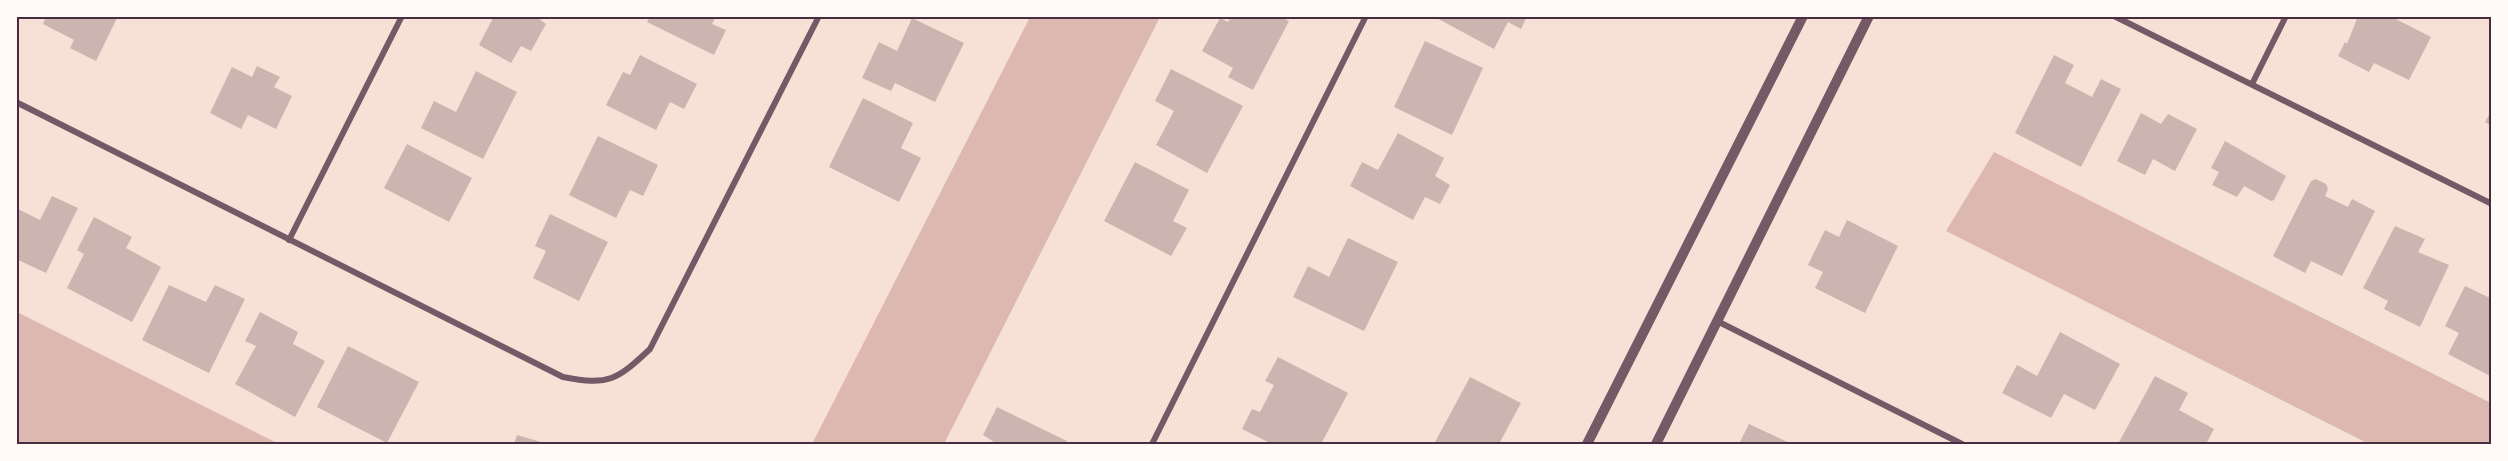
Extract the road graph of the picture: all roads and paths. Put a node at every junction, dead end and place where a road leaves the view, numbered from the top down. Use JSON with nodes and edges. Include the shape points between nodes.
{"nodes":[{"id":1,"x":402,"y":16,"type":"edge"},
{"id":2,"x":819,"y":16,"type":"edge"},
{"id":3,"x":1366,"y":16,"type":"edge"},
{"id":4,"x":1803,"y":16,"type":"edge"},
{"id":5,"x":1869,"y":16,"type":"edge"},
{"id":6,"x":2114,"y":16,"type":"edge"},
{"id":7,"x":2286,"y":16,"type":"edge"},
{"id":8,"x":2252,"y":84,"type":"junction"},
{"id":9,"x":16,"y":102,"type":"edge"},
{"id":10,"x":2492,"y":204,"type":"edge"},
{"id":11,"x":289,"y":240,"type":"junction"},
{"id":12,"x":1717,"y":321,"type":"junction"},
{"id":13,"x":1152,"y":444,"type":"edge"},
{"id":14,"x":1587,"y":444,"type":"edge"},
{"id":15,"x":1656,"y":444,"type":"edge"},
{"id":16,"x":1962,"y":444,"type":"edge"}],
"edges":[{"from":1,"to":11,"type":"street"},
{"from":2,"to":11,"type":"street","via":[[665,322],[650,349],[621,375],[592,383],[563,377]]},
{"from":3,"to":13,"type":"street"},
{"from":4,"to":14,"type":"street"},
{"from":5,"to":12,"type":"street"},
{"from":6,"to":8,"type":"street"},
{"from":7,"to":8,"type":"street"},
{"from":8,"to":10,"type":"street"},
{"from":9,"to":11,"type":"street"},
{"from":12,"to":15,"type":"street"},
{"from":12,"to":16,"type":"street"}]}
